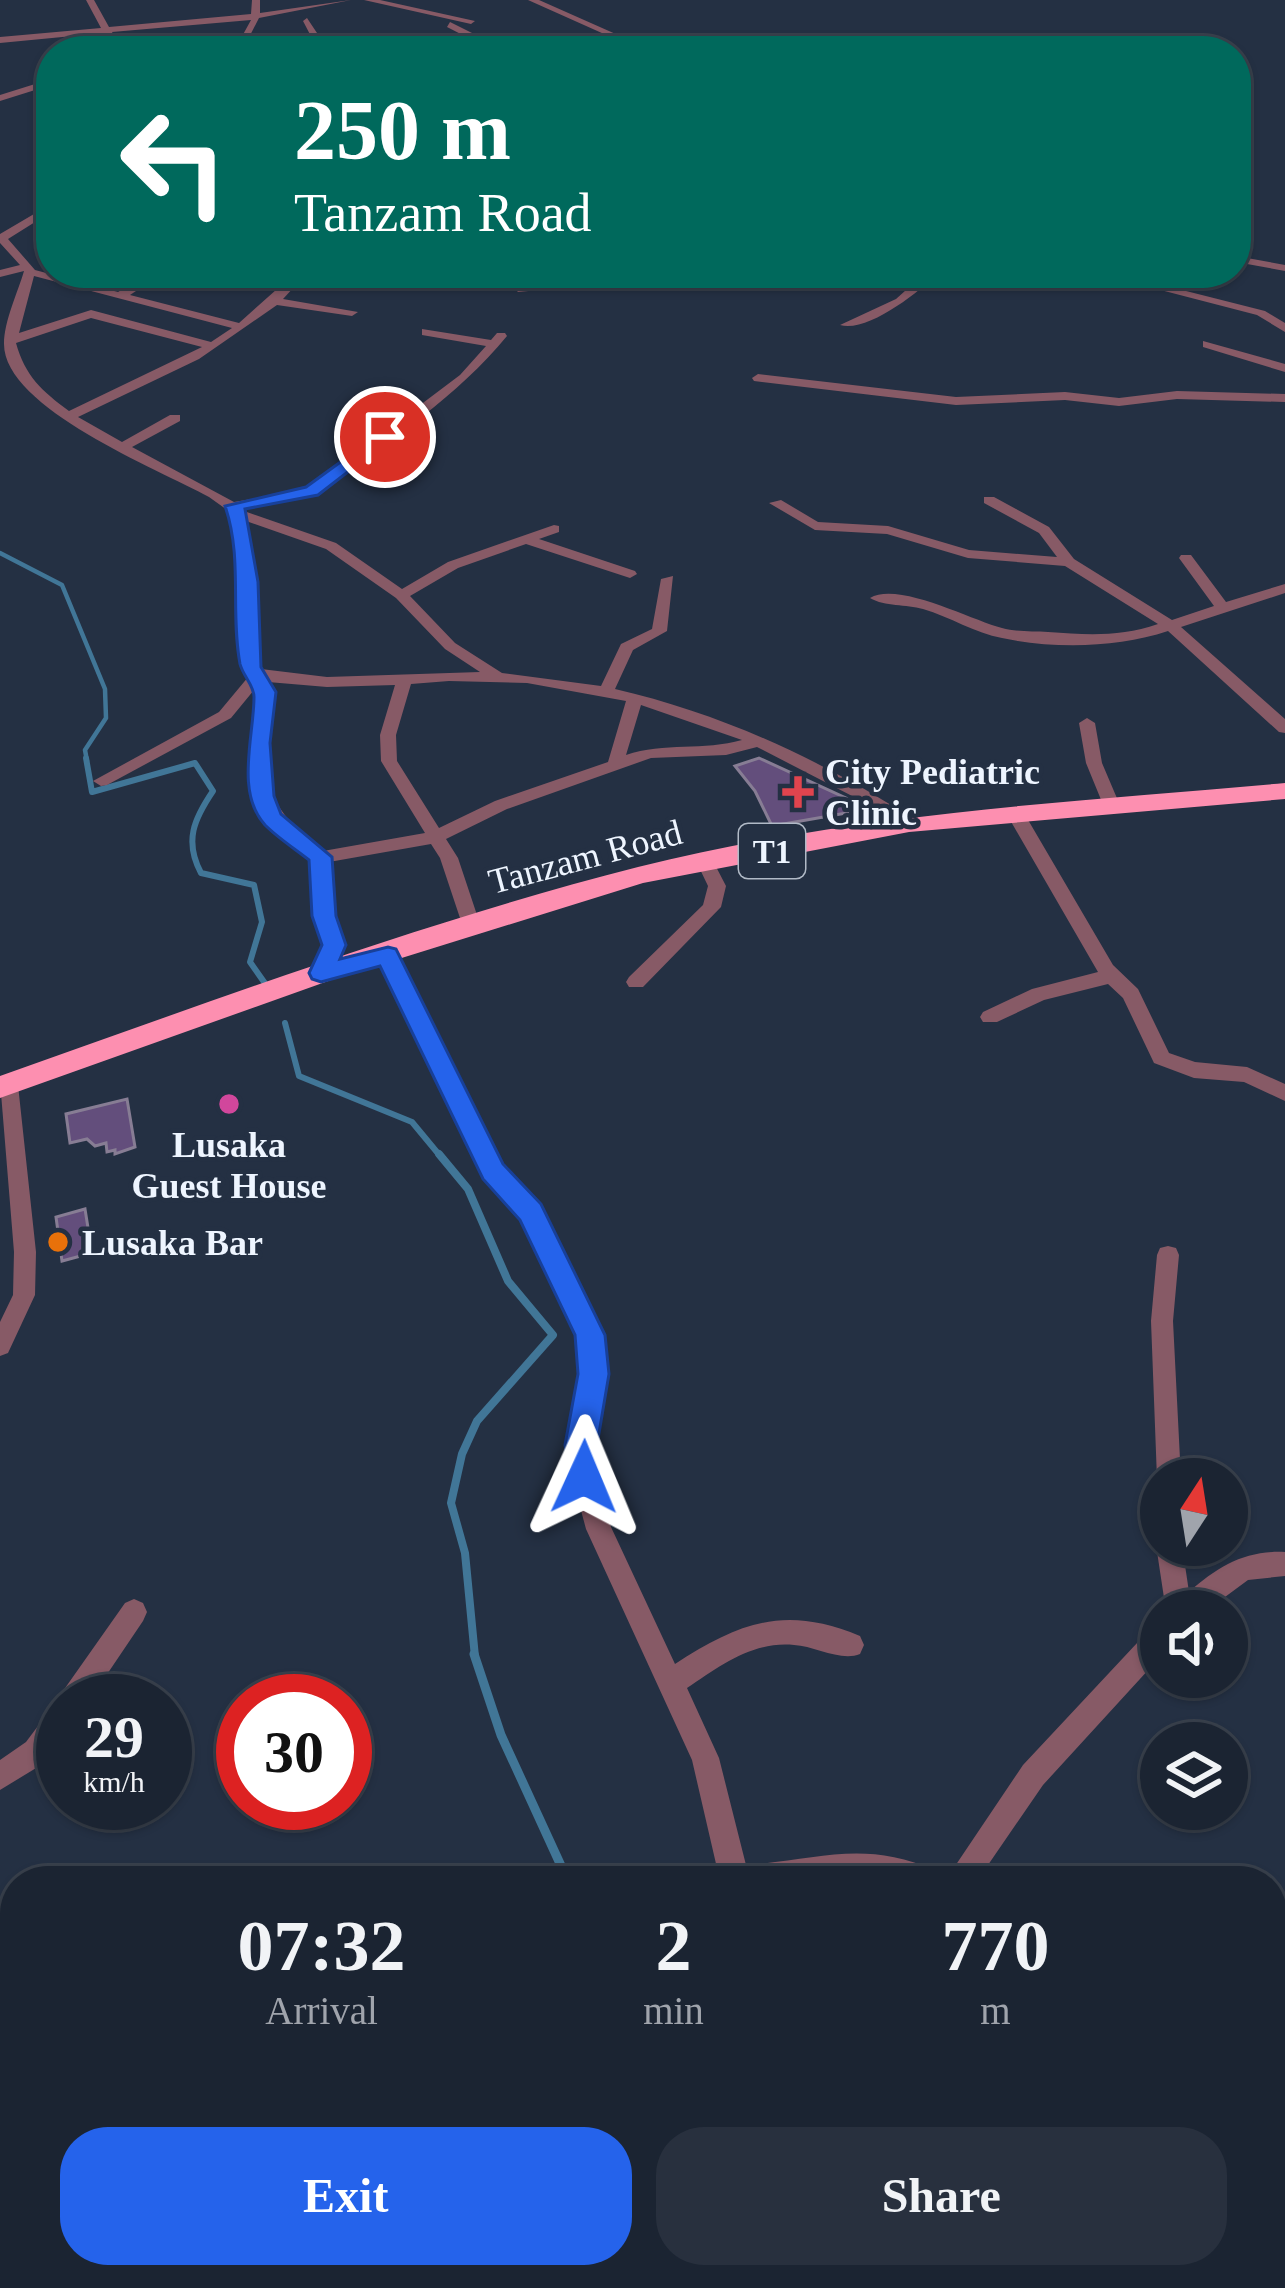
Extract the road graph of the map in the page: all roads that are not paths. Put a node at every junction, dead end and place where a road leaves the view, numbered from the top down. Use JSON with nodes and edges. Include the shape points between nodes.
{"nodes":[{"id":1,"x":90,"y":0,"type":"edge"},
{"id":2,"x":256,"y":0,"type":"edge"},
{"id":3,"x":347,"y":0,"type":"edge"},
{"id":4,"x":368,"y":0,"type":"edge"},
{"id":5,"x":532,"y":0,"type":"edge"},
{"id":6,"x":256,"y":16,"type":"junction"},
{"id":7,"x":323,"y":18,"type":"dead end"},
{"id":8,"x":307,"y":21,"type":"junction"},
{"id":9,"x":471,"y":21,"type":"dead end"},
{"id":10,"x":450,"y":25,"type":"dead end"},
{"id":11,"x":251,"y":28,"type":"junction"},
{"id":12,"x":108,"y":33,"type":"junction"},
{"id":13,"x":62,"y":36,"type":"edge"},
{"id":14,"x":110,"y":36,"type":"edge"},
{"id":15,"x":246,"y":36,"type":"edge"},
{"id":16,"x":315,"y":36,"type":"edge"},
{"id":17,"x":472,"y":36,"type":"edge"},
{"id":18,"x":617,"y":36,"type":"edge"},
{"id":19,"x":36,"y":38,"type":"edge"},
{"id":20,"x":0,"y":40,"type":"edge"},
{"id":21,"x":36,"y":87,"type":"edge"},
{"id":22,"x":0,"y":98,"type":"edge"},
{"id":23,"x":36,"y":216,"type":"edge"},
{"id":24,"x":0,"y":237,"type":"edge"},
{"id":25,"x":1251,"y":262,"type":"edge"},
{"id":26,"x":36,"y":266,"type":"edge"},
{"id":27,"x":1285,"y":268,"type":"edge"},
{"id":28,"x":29,"y":269,"type":"junction"},
{"id":29,"x":36,"y":271,"type":"edge"},
{"id":30,"x":0,"y":274,"type":"edge"},
{"id":31,"x":97,"y":288,"type":"edge"},
{"id":32,"x":133,"y":288,"type":"edge"},
{"id":33,"x":288,"y":288,"type":"edge"},
{"id":34,"x":915,"y":288,"type":"edge"},
{"id":35,"x":1161,"y":288,"type":"edge"},
{"id":36,"x":122,"y":295,"type":"junction"},
{"id":37,"x":275,"y":301,"type":"junction"},
{"id":38,"x":352,"y":312,"type":"dead end"},
{"id":39,"x":846,"y":325,"type":"dead end"},
{"id":40,"x":240,"y":327,"type":"junction"},
{"id":41,"x":1285,"y":328,"type":"edge"},
{"id":42,"x":425,"y":332,"type":"dead end"},
{"id":43,"x":1207,"y":344,"type":"dead end"},
{"id":44,"x":212,"y":346,"type":"junction"},
{"id":45,"x":6,"y":347,"type":"edge"},
{"id":46,"x":1285,"y":368,"type":"edge"},
{"id":47,"x":758,"y":378,"type":"dead end"},
{"id":48,"x":22,"y":381,"type":"junction"},
{"id":49,"x":0,"y":390,"type":"edge"},
{"id":50,"x":1285,"y":398,"type":"edge"},
{"id":51,"x":71,"y":415,"type":"junction"},
{"id":52,"x":175,"y":418,"type":"dead end"},
{"id":53,"x":122,"y":447,"type":"junction"},
{"id":54,"x":989,"y":500,"type":"dead end"},
{"id":55,"x":776,"y":502,"type":"dead end"},
{"id":56,"x":237,"y":510,"type":"junction"},
{"id":57,"x":554,"y":529,"type":"dead end"},
{"id":58,"x":525,"y":539,"type":"junction"},
{"id":59,"x":1186,"y":558,"type":"dead end"},
{"id":60,"x":1070,"y":562,"type":"junction"},
{"id":61,"x":630,"y":574,"type":"dead end"},
{"id":62,"x":668,"y":579,"type":"dead end"},
{"id":63,"x":1285,"y":588,"type":"edge"},
{"id":64,"x":401,"y":596,"type":"junction"},
{"id":65,"x":877,"y":598,"type":"dead end"},
{"id":66,"x":1222,"y":607,"type":"junction"},
{"id":67,"x":1170,"y":625,"type":"junction"},
{"id":68,"x":258,"y":675,"type":"junction"},
{"id":69,"x":496,"y":676,"type":"junction"},
{"id":70,"x":405,"y":677,"type":"junction"},
{"id":71,"x":607,"y":690,"type":"junction"},
{"id":72,"x":635,"y":698,"type":"junction"},
{"id":73,"x":1087,"y":723,"type":"dead end"},
{"id":74,"x":1285,"y":728,"type":"edge"},
{"id":75,"x":754,"y":742,"type":"junction"},
{"id":76,"x":615,"y":765,"type":"junction"},
{"id":77,"x":101,"y":782,"type":"dead end"},
{"id":78,"x":1285,"y":791,"type":"edge"},
{"id":79,"x":1110,"y":803,"type":"junction"},
{"id":80,"x":1015,"y":813,"type":"junction"},
{"id":81,"x":909,"y":824,"type":"junction"},
{"id":82,"x":435,"y":837,"type":"junction"},
{"id":83,"x":320,"y":857,"type":"junction"},
{"id":84,"x":706,"y":863,"type":"junction"},
{"id":85,"x":472,"y":928,"type":"junction"},
{"id":86,"x":388,"y":956,"type":"junction"},
{"id":87,"x":321,"y":973,"type":"junction"},
{"id":88,"x":1111,"y":976,"type":"junction"},
{"id":89,"x":636,"y":982,"type":"dead end"},
{"id":90,"x":990,"y":1017,"type":"dead end"},
{"id":91,"x":4,"y":1086,"type":"edge"},
{"id":92,"x":1285,"y":1094,"type":"edge"},
{"id":93,"x":1168,"y":1255,"type":"dead end"},
{"id":94,"x":0,"y":1346,"type":"edge"},
{"id":95,"x":1168,"y":1458,"type":"edge"},
{"id":96,"x":1285,"y":1564,"type":"edge"},
{"id":97,"x":1209,"y":1590,"type":"edge"},
{"id":98,"x":134,"y":1612,"type":"dead end"},
{"id":99,"x":851,"y":1645,"type":"dead end"},
{"id":100,"x":1140,"y":1659,"type":"edge"},
{"id":101,"x":92,"y":1674,"type":"edge"},
{"id":102,"x":669,"y":1684,"type":"junction"},
{"id":103,"x":36,"y":1752,"type":"edge"},
{"id":104,"x":0,"y":1776,"type":"edge"},
{"id":105,"x":731,"y":1866,"type":"edge"},
{"id":106,"x":970,"y":1866,"type":"edge"}],
"edges":[{"from":1,"to":12,"type":"street"},
{"from":2,"to":6,"type":"street"},
{"from":3,"to":6,"type":"street"},
{"from":4,"to":9,"type":"street"},
{"from":5,"to":18,"type":"street"},
{"from":6,"to":11,"type":"street"},
{"from":6,"to":12,"type":"street"},
{"from":7,"to":8,"type":"street"},
{"from":8,"to":11,"type":"street"},
{"from":8,"to":16,"type":"street"},
{"from":10,"to":17,"type":"street"},
{"from":11,"to":15,"type":"street"},
{"from":12,"to":13,"type":"street"},
{"from":12,"to":14,"type":"street"},
{"from":19,"to":20,"type":"street"},
{"from":21,"to":22,"type":"street"},
{"from":23,"to":24,"type":"street"},
{"from":24,"to":28,"type":"street"},
{"from":25,"to":27,"type":"street"},
{"from":26,"to":28,"type":"street"},
{"from":28,"to":29,"type":"street"},
{"from":28,"to":30,"type":"street"},
{"from":28,"to":45,"type":"street"},
{"from":31,"to":36,"type":"street"},
{"from":32,"to":36,"type":"street"},
{"from":33,"to":37,"type":"street"},
{"from":34,"to":39,"type":"street"},
{"from":35,"to":41,"type":"street","via":[[1261,313]]},
{"from":36,"to":40,"type":"street"},
{"from":37,"to":38,"type":"street"},
{"from":37,"to":40,"type":"street"},
{"from":40,"to":44,"type":"street"},
{"from":42,"to":56,"type":"street","via":[[498,340],[464,378],[323,485]]},
{"from":43,"to":46,"type":"street"},
{"from":44,"to":45,"type":"street","via":[[91,314]]},
{"from":44,"to":51,"type":"street"},
{"from":45,"to":48,"type":"street"},
{"from":47,"to":50,"type":"street","via":[[956,400]]},
{"from":48,"to":49,"type":"street"},
{"from":48,"to":51,"type":"street"},
{"from":51,"to":53,"type":"street"},
{"from":52,"to":53,"type":"street"},
{"from":53,"to":56,"type":"street"},
{"from":54,"to":60,"type":"street","via":[[1044,530]]},
{"from":55,"to":60,"type":"street","via":[[815,526],[888,530],[968,554]]},
{"from":56,"to":64,"type":"street","via":[[317,539]]},
{"from":56,"to":68,"type":"street","via":[[249,654]]},
{"from":57,"to":58,"type":"street"},
{"from":58,"to":61,"type":"street"},
{"from":58,"to":64,"type":"street"},
{"from":59,"to":66,"type":"street"},
{"from":60,"to":67,"type":"street"},
{"from":62,"to":71,"type":"street","via":[[659,631],[626,647]]},
{"from":63,"to":66,"type":"street"},
{"from":64,"to":69,"type":"street","via":[[450,646]]},
{"from":65,"to":67,"type":"street","via":[[1041,639],[1121,640]]},
{"from":66,"to":67,"type":"street"},
{"from":67,"to":74,"type":"street"},
{"from":68,"to":70,"type":"street"},
{"from":68,"to":77,"type":"street","via":[[225,715]]},
{"from":68,"to":83,"type":"street","via":[[265,692],[262,796],[272,818]]},
{"from":69,"to":70,"type":"street"},
{"from":69,"to":71,"type":"street"},
{"from":70,"to":82,"type":"street","via":[[386,748]]},
{"from":71,"to":72,"type":"street"},
{"from":72,"to":75,"type":"street"},
{"from":72,"to":76,"type":"street"},
{"from":73,"to":79,"type":"street"},
{"from":75,"to":76,"type":"street","via":[[669,749]]},
{"from":75,"to":81,"type":"street"},
{"from":76,"to":82,"type":"street"},
{"from":78,"to":79,"type":"highway","name":"Tanzam Road","number":"T1"},
{"from":79,"to":80,"type":"highway","name":"Tanzam Road","number":"T1"},
{"from":80,"to":81,"type":"highway","name":"Tanzam Road","number":"T1"},
{"from":80,"to":88,"type":"street"},
{"from":81,"to":84,"type":"highway","name":"Tanzam Road","number":"T1"},
{"from":82,"to":83,"type":"street"},
{"from":82,"to":85,"type":"street"},
{"from":83,"to":87,"type":"street","via":[[334,945]]},
{"from":84,"to":85,"type":"highway","name":"Tanzam Road","number":"T1"},
{"from":84,"to":89,"type":"street","via":[[717,886],[712,907]]},
{"from":85,"to":86,"type":"highway","name":"Tanzam Road","number":"T1"},
{"from":86,"to":87,"type":"highway","name":"Tanzam Road","number":"T1"},
{"from":86,"to":102,"type":"street","via":[[493,1172],[531,1212],[590,1335],[584,1477]]},
{"from":87,"to":91,"type":"highway","name":"Tanzam Road","number":"T1"},
{"from":88,"to":90,"type":"street","via":[[1039,994]]},
{"from":88,"to":92,"type":"street","via":[[1170,1064],[1247,1076]]},
{"from":91,"to":94,"type":"street","via":[[25,1295]]},
{"from":93,"to":95,"type":"street","via":[[1162,1321]]},
{"from":96,"to":97,"type":"street","via":[[1253,1562]]},
{"from":98,"to":101,"type":"street"},
{"from":99,"to":102,"type":"street","via":[[815,1632],[765,1629]]},
{"from":100,"to":106,"type":"street","via":[[1033,1775]]},
{"from":102,"to":105,"type":"street","via":[[705,1758]]},
{"from":103,"to":104,"type":"street"}]}
